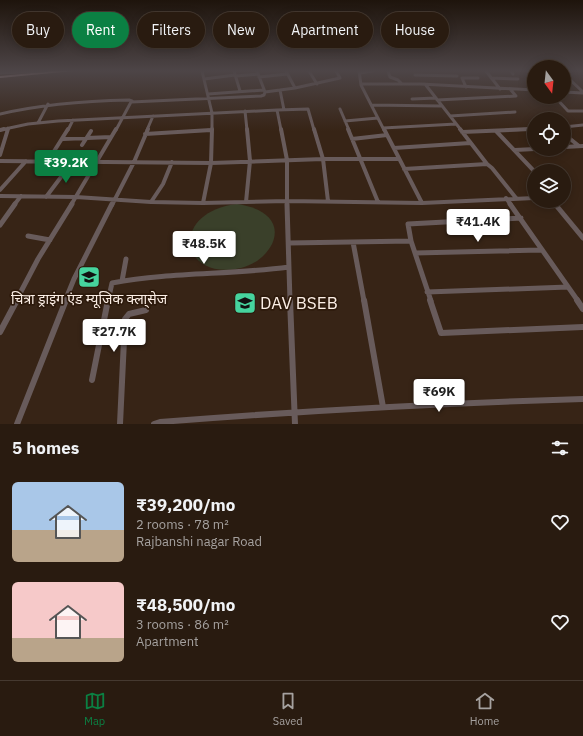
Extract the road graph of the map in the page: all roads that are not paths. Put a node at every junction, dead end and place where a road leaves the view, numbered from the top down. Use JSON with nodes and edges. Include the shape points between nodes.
{"nodes":[{"id":1,"x":280,"y":90,"type":"edge"},
{"id":2,"x":207,"y":91,"type":"edge"},
{"id":3,"x":240,"y":91,"type":"joint"},
{"id":4,"x":264,"y":91,"type":"junction"},
{"id":5,"x":267,"y":91,"type":"edge"},
{"id":6,"x":365,"y":91,"type":"edge"},
{"id":7,"x":430,"y":91,"type":"edge"},
{"id":8,"x":512,"y":91,"type":"edge"},
{"id":9,"x":571,"y":92,"type":"edge"},
{"id":10,"x":583,"y":92,"type":"edge"},
{"id":11,"x":208,"y":94,"type":"junction"},
{"id":12,"x":209,"y":99,"type":"junction"},
{"id":13,"x":412,"y":99,"type":"dead end"},
{"id":14,"x":437,"y":99,"type":"junction"},
{"id":15,"x":131,"y":102,"type":"junction"},
{"id":16,"x":48,"y":104,"type":"junction"},
{"id":17,"x":561,"y":104,"type":"edge"},
{"id":18,"x":372,"y":105,"type":"junction"},
{"id":19,"x":442,"y":106,"type":"junction"},
{"id":20,"x":340,"y":109,"type":"dead end"},
{"id":21,"x":277,"y":110,"type":"junction"},
{"id":22,"x":284,"y":110,"type":"junction"},
{"id":23,"x":583,"y":110,"type":"edge"},
{"id":24,"x":245,"y":111,"type":"junction"},
{"id":25,"x":515,"y":112,"type":"dead end"},
{"id":26,"x":212,"y":113,"type":"junction"},
{"id":27,"x":0,"y":114,"type":"edge"},
{"id":28,"x":153,"y":116,"type":"junction"},
{"id":29,"x":450,"y":116,"type":"junction"},
{"id":30,"x":122,"y":118,"type":"junction"},
{"id":31,"x":378,"y":118,"type":"junction"},
{"id":32,"x":73,"y":120,"type":"junction"},
{"id":33,"x":345,"y":121,"type":"junction"},
{"id":34,"x":38,"y":123,"type":"junction"},
{"id":35,"x":456,"y":124,"type":"junction"},
{"id":36,"x":583,"y":125,"type":"edge"},
{"id":37,"x":571,"y":126,"type":"edge"},
{"id":38,"x":8,"y":128,"type":"junction"},
{"id":39,"x":383,"y":128,"type":"junction"},
{"id":40,"x":527,"y":129,"type":"edge"},
{"id":41,"x":0,"y":130,"type":"edge"},
{"id":42,"x":211,"y":130,"type":"junction"},
{"id":43,"x":91,"y":131,"type":"dead end"},
{"id":44,"x":496,"y":131,"type":"junction"},
{"id":45,"x":462,"y":132,"type":"junction"},
{"id":46,"x":146,"y":134,"type":"junction"},
{"id":47,"x":387,"y":135,"type":"junction"},
{"id":48,"x":111,"y":137,"type":"junction"},
{"id":49,"x":63,"y":138,"type":"junction"},
{"id":50,"x":87,"y":138,"type":"junction"},
{"id":51,"x":352,"y":139,"type":"junction"},
{"id":52,"x":571,"y":139,"type":"edge"},
{"id":53,"x":470,"y":143,"type":"junction"},
{"id":54,"x":82,"y":145,"type":"dead end"},
{"id":55,"x":581,"y":146,"type":"edge"},
{"id":56,"x":571,"y":147,"type":"edge"},
{"id":57,"x":394,"y":148,"type":"junction"},
{"id":58,"x":527,"y":149,"type":"edge"},
{"id":59,"x":515,"y":150,"type":"junction"},
{"id":60,"x":0,"y":155,"type":"edge"},
{"id":61,"x":323,"y":159,"type":"junction"},
{"id":62,"x":399,"y":159,"type":"junction"},
{"id":63,"x":287,"y":160,"type":"junction"},
{"id":64,"x":360,"y":160,"type":"junction"},
{"id":65,"x":0,"y":161,"type":"edge"},
{"id":66,"x":26,"y":161,"type":"junction"},
{"id":67,"x":50,"y":161,"type":"junction"},
{"id":68,"x":73,"y":161,"type":"junction"},
{"id":69,"x":98,"y":162,"type":"junction"},
{"id":70,"x":134,"y":162,"type":"junction"},
{"id":71,"x":172,"y":162,"type":"junction"},
{"id":72,"x":250,"y":162,"type":"junction"},
{"id":73,"x":211,"y":163,"type":"junction"},
{"id":74,"x":487,"y":164,"type":"junction"},
{"id":75,"x":528,"y":164,"type":"edge"},
{"id":76,"x":404,"y":169,"type":"junction"},
{"id":77,"x":41,"y":172,"type":"dead end"},
{"id":78,"x":0,"y":190,"type":"edge"},
{"id":79,"x":0,"y":196,"type":"edge"},
{"id":80,"x":21,"y":196,"type":"junction"},
{"id":81,"x":46,"y":197,"type":"junction"},
{"id":82,"x":76,"y":197,"type":"junction"},
{"id":83,"x":506,"y":198,"type":"junction"},
{"id":84,"x":516,"y":198,"type":"junction"},
{"id":85,"x":527,"y":198,"type":"edge"},
{"id":86,"x":113,"y":200,"type":"junction"},
{"id":87,"x":287,"y":201,"type":"junction"},
{"id":88,"x":328,"y":201,"type":"junction"},
{"id":89,"x":151,"y":202,"type":"junction"},
{"id":90,"x":246,"y":202,"type":"junction"},
{"id":91,"x":378,"y":202,"type":"junction"},
{"id":92,"x":203,"y":203,"type":"junction"},
{"id":93,"x":422,"y":203,"type":"junction"},
{"id":94,"x":558,"y":208,"type":"edge"},
{"id":95,"x":520,"y":218,"type":"junction"},
{"id":96,"x":0,"y":225,"type":"edge"},
{"id":97,"x":28,"y":236,"type":"dead end"},
{"id":98,"x":583,"y":238,"type":"edge"},
{"id":99,"x":50,"y":240,"type":"junction"},
{"id":100,"x":353,"y":242,"type":"junction"},
{"id":101,"x":411,"y":242,"type":"junction"},
{"id":102,"x":289,"y":243,"type":"junction"},
{"id":103,"x":541,"y":250,"type":"junction"},
{"id":104,"x":415,"y":252,"type":"junction"},
{"id":105,"x":126,"y":259,"type":"dead end"},
{"id":106,"x":289,"y":267,"type":"junction"},
{"id":107,"x":122,"y":281,"type":"junction"},
{"id":108,"x":568,"y":287,"type":"junction"},
{"id":109,"x":427,"y":292,"type":"junction"},
{"id":110,"x":583,"y":309,"type":"edge"},
{"id":111,"x":146,"y":310,"type":"dead end"},
{"id":112,"x":583,"y":327,"type":"edge"},
{"id":113,"x":0,"y":332,"type":"edge"},
{"id":114,"x":92,"y":380,"type":"dead end"},
{"id":115,"x":583,"y":398,"type":"edge"},
{"id":116,"x":383,"y":407,"type":"junction"},
{"id":117,"x":294,"y":412,"type":"junction"},
{"id":118,"x":17,"y":424,"type":"edge"},
{"id":119,"x":120,"y":424,"type":"edge"},
{"id":120,"x":154,"y":424,"type":"edge"},
{"id":121,"x":295,"y":424,"type":"edge"}],
"edges":[{"from":1,"to":22,"type":"street"},
{"from":2,"to":11,"type":"street"},
{"from":3,"to":4,"type":"street"},
{"from":3,"to":11,"type":"street"},
{"from":4,"to":5,"type":"street"},
{"from":4,"to":12,"type":"street","via":[[264,95],[261,96]]},
{"from":6,"to":18,"type":"street"},
{"from":7,"to":14,"type":"street"},
{"from":8,"to":14,"type":"street","via":[[516,96]]},
{"from":9,"to":10,"type":"street"},
{"from":11,"to":12,"type":"street"},
{"from":12,"to":15,"type":"street"},
{"from":12,"to":26,"type":"street"},
{"from":13,"to":14,"type":"street"},
{"from":14,"to":19,"type":"street"},
{"from":15,"to":16,"type":"street","via":[[128,100]]},
{"from":15,"to":30,"type":"street"},
{"from":16,"to":27,"type":"street"},
{"from":16,"to":34,"type":"street"},
{"from":17,"to":23,"type":"street","via":[[569,111]]},
{"from":18,"to":19,"type":"street"},
{"from":18,"to":31,"type":"street"},
{"from":19,"to":29,"type":"street"},
{"from":20,"to":33,"type":"street"},
{"from":21,"to":22,"type":"street"},
{"from":21,"to":24,"type":"street"},
{"from":21,"to":63,"type":"street"},
{"from":22,"to":61,"type":"street","via":[[308,109]]},
{"from":24,"to":26,"type":"street"},
{"from":24,"to":72,"type":"street"},
{"from":25,"to":29,"type":"street"},
{"from":26,"to":28,"type":"street"},
{"from":26,"to":42,"type":"street"},
{"from":28,"to":30,"type":"street"},
{"from":28,"to":46,"type":"street"},
{"from":29,"to":35,"type":"street"},
{"from":30,"to":32,"type":"street"},
{"from":30,"to":48,"type":"street"},
{"from":31,"to":33,"type":"street"},
{"from":31,"to":39,"type":"street"},
{"from":32,"to":34,"type":"street"},
{"from":32,"to":49,"type":"street"},
{"from":33,"to":51,"type":"street"},
{"from":34,"to":38,"type":"street"},
{"from":35,"to":39,"type":"street"},
{"from":35,"to":45,"type":"street"},
{"from":36,"to":37,"type":"street"},
{"from":38,"to":41,"type":"street"},
{"from":38,"to":60,"type":"street"},
{"from":39,"to":47,"type":"street"},
{"from":40,"to":44,"type":"street"},
{"from":42,"to":46,"type":"street"},
{"from":42,"to":73,"type":"street"},
{"from":43,"to":50,"type":"street"},
{"from":44,"to":45,"type":"street"},
{"from":44,"to":59,"type":"street"},
{"from":45,"to":53,"type":"street"},
{"from":46,"to":70,"type":"street"},
{"from":47,"to":51,"type":"street"},
{"from":47,"to":57,"type":"street"},
{"from":48,"to":50,"type":"street"},
{"from":48,"to":69,"type":"street"},
{"from":49,"to":50,"type":"street"},
{"from":49,"to":67,"type":"street"},
{"from":50,"to":54,"type":"street"},
{"from":51,"to":64,"type":"street"},
{"from":52,"to":55,"type":"street"},
{"from":53,"to":57,"type":"street"},
{"from":53,"to":74,"type":"street"},
{"from":55,"to":56,"type":"street"},
{"from":57,"to":62,"type":"street"},
{"from":58,"to":59,"type":"street"},
{"from":59,"to":75,"type":"street"},
{"from":61,"to":63,"type":"street"},
{"from":61,"to":64,"type":"street"},
{"from":61,"to":88,"type":"street"},
{"from":62,"to":64,"type":"street"},
{"from":62,"to":76,"type":"street"},
{"from":63,"to":72,"type":"street"},
{"from":63,"to":87,"type":"street"},
{"from":64,"to":91,"type":"street"},
{"from":65,"to":66,"type":"street"},
{"from":66,"to":67,"type":"street"},
{"from":66,"to":78,"type":"street"},
{"from":67,"to":68,"type":"street"},
{"from":67,"to":77,"type":"street"},
{"from":68,"to":69,"type":"street"},
{"from":68,"to":81,"type":"street"},
{"from":69,"to":70,"type":"street"},
{"from":69,"to":82,"type":"street"},
{"from":70,"to":71,"type":"street"},
{"from":70,"to":86,"type":"street"},
{"from":71,"to":73,"type":"street"},
{"from":71,"to":89,"type":"street","via":[[163,184]]},
{"from":72,"to":73,"type":"street"},
{"from":72,"to":90,"type":"street"},
{"from":73,"to":92,"type":"street"},
{"from":74,"to":76,"type":"street"},
{"from":74,"to":84,"type":"street"},
{"from":76,"to":93,"type":"street"},
{"from":79,"to":80,"type":"street"},
{"from":80,"to":81,"type":"street"},
{"from":80,"to":96,"type":"street"},
{"from":81,"to":82,"type":"street"},
{"from":82,"to":86,"type":"street"},
{"from":82,"to":99,"type":"street"},
{"from":83,"to":84,"type":"street"},
{"from":83,"to":93,"type":"street"},
{"from":83,"to":95,"type":"street"},
{"from":84,"to":85,"type":"street"},
{"from":86,"to":89,"type":"street"},
{"from":86,"to":118,"type":"street","via":[[74,279]]},
{"from":87,"to":88,"type":"street"},
{"from":87,"to":90,"type":"street"},
{"from":87,"to":102,"type":"street"},
{"from":88,"to":91,"type":"street"},
{"from":89,"to":92,"type":"street"},
{"from":90,"to":92,"type":"street"},
{"from":91,"to":93,"type":"street"},
{"from":94,"to":98,"type":"street"},
{"from":95,"to":101,"type":"street","via":[[408,224]]},
{"from":95,"to":103,"type":"street"},
{"from":97,"to":99,"type":"street"},
{"from":99,"to":113,"type":"street"},
{"from":100,"to":101,"type":"street"},
{"from":100,"to":102,"type":"street"},
{"from":100,"to":116,"type":"street"},
{"from":101,"to":104,"type":"street"},
{"from":102,"to":106,"type":"street"},
{"from":103,"to":104,"type":"street"},
{"from":103,"to":108,"type":"street"},
{"from":104,"to":109,"type":"street"},
{"from":105,"to":107,"type":"street"},
{"from":106,"to":107,"type":"street","via":[[152,276]]},
{"from":106,"to":117,"type":"street"},
{"from":107,"to":114,"type":"street","via":[[111,284]]},
{"from":108,"to":109,"type":"street"},
{"from":108,"to":110,"type":"street"},
{"from":109,"to":112,"type":"street","via":[[441,333]]},
{"from":111,"to":119,"type":"street","via":[[129,314],[125,319]]},
{"from":115,"to":116,"type":"street"},
{"from":116,"to":117,"type":"street"},
{"from":117,"to":120,"type":"street"},
{"from":117,"to":121,"type":"street"}]}
